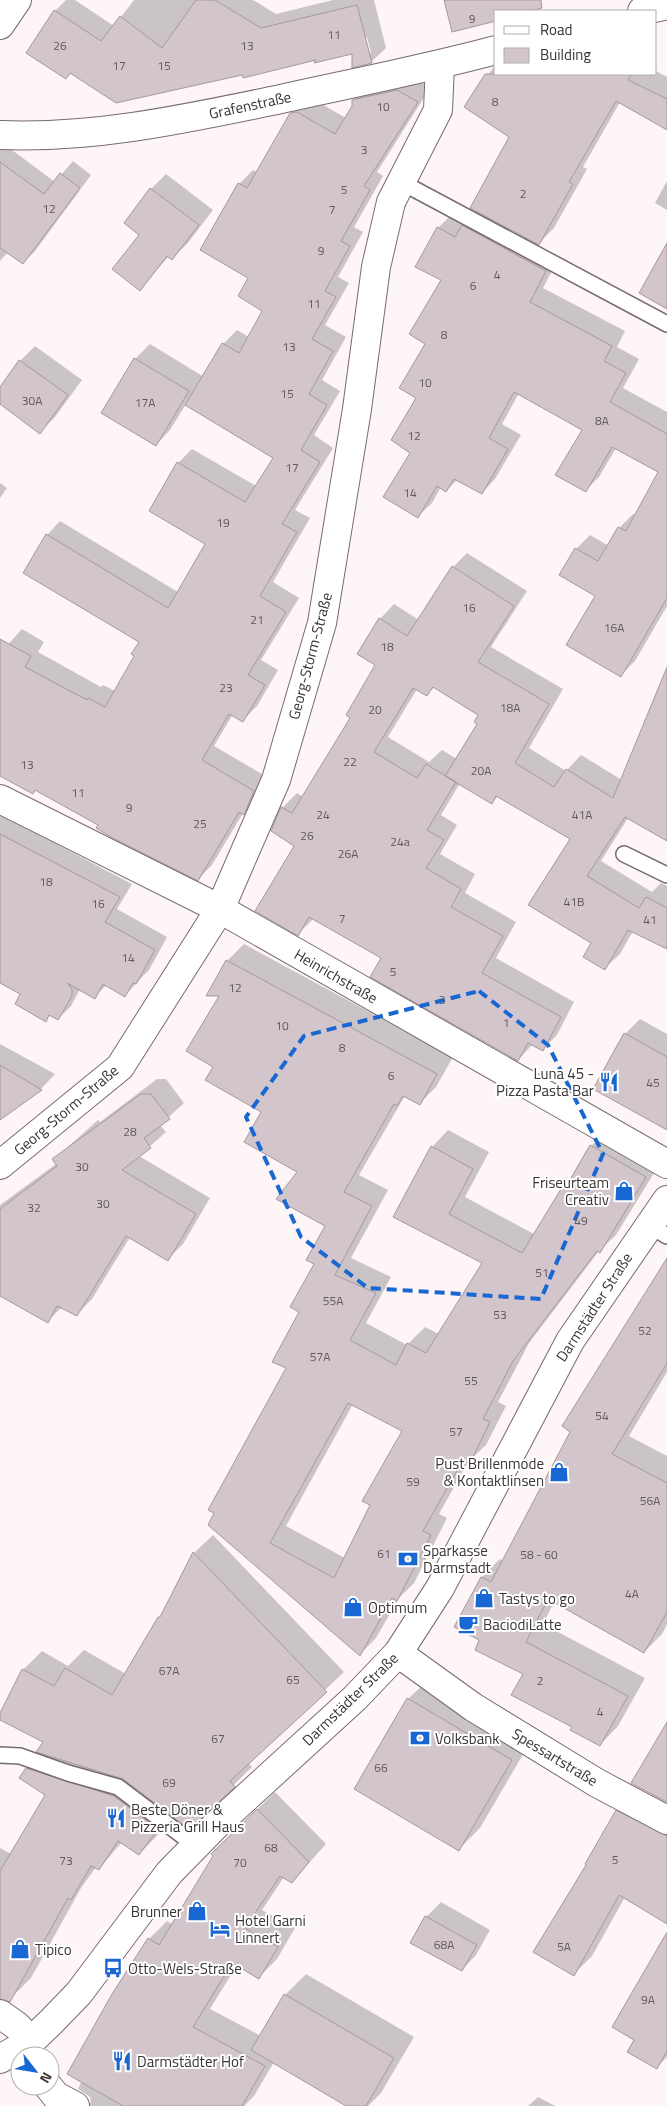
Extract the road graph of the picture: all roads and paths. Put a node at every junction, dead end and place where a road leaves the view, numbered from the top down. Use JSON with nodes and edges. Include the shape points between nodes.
{"nodes":[{"id":1,"x":17,"y":0,"type":"edge"},
{"id":2,"x":667,"y":5,"type":"edge"},
{"id":3,"x":646,"y":10,"type":"edge"},
{"id":4,"x":0,"y":25,"type":"edge"},
{"id":5,"x":494,"y":51,"type":"edge"},
{"id":6,"x":440,"y":65,"type":"junction"},
{"id":7,"x":0,"y":135,"type":"edge"},
{"id":8,"x":401,"y":182,"type":"junction"},
{"id":9,"x":667,"y":324,"type":"edge"},
{"id":10,"x":0,"y":799,"type":"edge"},
{"id":11,"x":624,"y":854,"type":"dead end"},
{"id":12,"x":667,"y":875,"type":"edge"},
{"id":13,"x":220,"y":910,"type":"junction"},
{"id":14,"x":667,"y":1164,"type":"edge"},
{"id":15,"x":0,"y":1165,"type":"edge"},
{"id":16,"x":667,"y":1200,"type":"edge"},
{"id":17,"x":658,"y":1230,"type":"edge"},
{"id":18,"x":398,"y":1653,"type":"junction"},
{"id":19,"x":0,"y":1755,"type":"edge"},
{"id":20,"x":667,"y":1820,"type":"edge"},
{"id":21,"x":196,"y":1846,"type":"junction"},
{"id":22,"x":0,"y":2014,"type":"edge"},
{"id":23,"x":18,"y":2046,"type":"edge"},
{"id":24,"x":24,"y":2046,"type":"edge"}],
"edges":[{"from":1,"to":4,"type":"street"},
{"from":2,"to":3,"type":"street"},
{"from":5,"to":6,"type":"street","name":"Grafenstraße"},
{"from":6,"to":7,"type":"street","name":"Grafenstraße","via":[[201,116],[128,128]]},
{"from":6,"to":8,"type":"street","name":"Georg-Storm-Straße","via":[[438,110]]},
{"from":8,"to":9,"type":"lane"},
{"from":8,"to":13,"type":"street","name":"Georg-Storm-Straße","via":[[391,202],[376,267],[357,409],[322,623],[276,780]]},
{"from":10,"to":13,"type":"street","name":"Heinrichstraße"},
{"from":11,"to":12,"type":"lane"},
{"from":13,"to":14,"type":"street","name":"Heinrichstraße"},
{"from":13,"to":15,"type":"street","name":"Georg-Storm-Straße","via":[[120,1067]]},
{"from":16,"to":17,"type":"street","name":"Darmstädter Straße"},
{"from":17,"to":18,"type":"street","name":"Darmstädter Straße","via":[[570,1341],[440,1588]]},
{"from":18,"to":20,"type":"street","name":"Spessartstraße","via":[[473,1707],[597,1783]]},
{"from":18,"to":21,"type":"street","name":"Darmstädter Straße","via":[[355,1698]]},
{"from":19,"to":21,"type":"lane","via":[[20,1756],[118,1787]]},
{"from":21,"to":24,"type":"street","name":"Darmstädter Straße","via":[[169,1873],[79,1993]]},
{"from":22,"to":23,"type":"street","via":[[17,2026]]}]}
